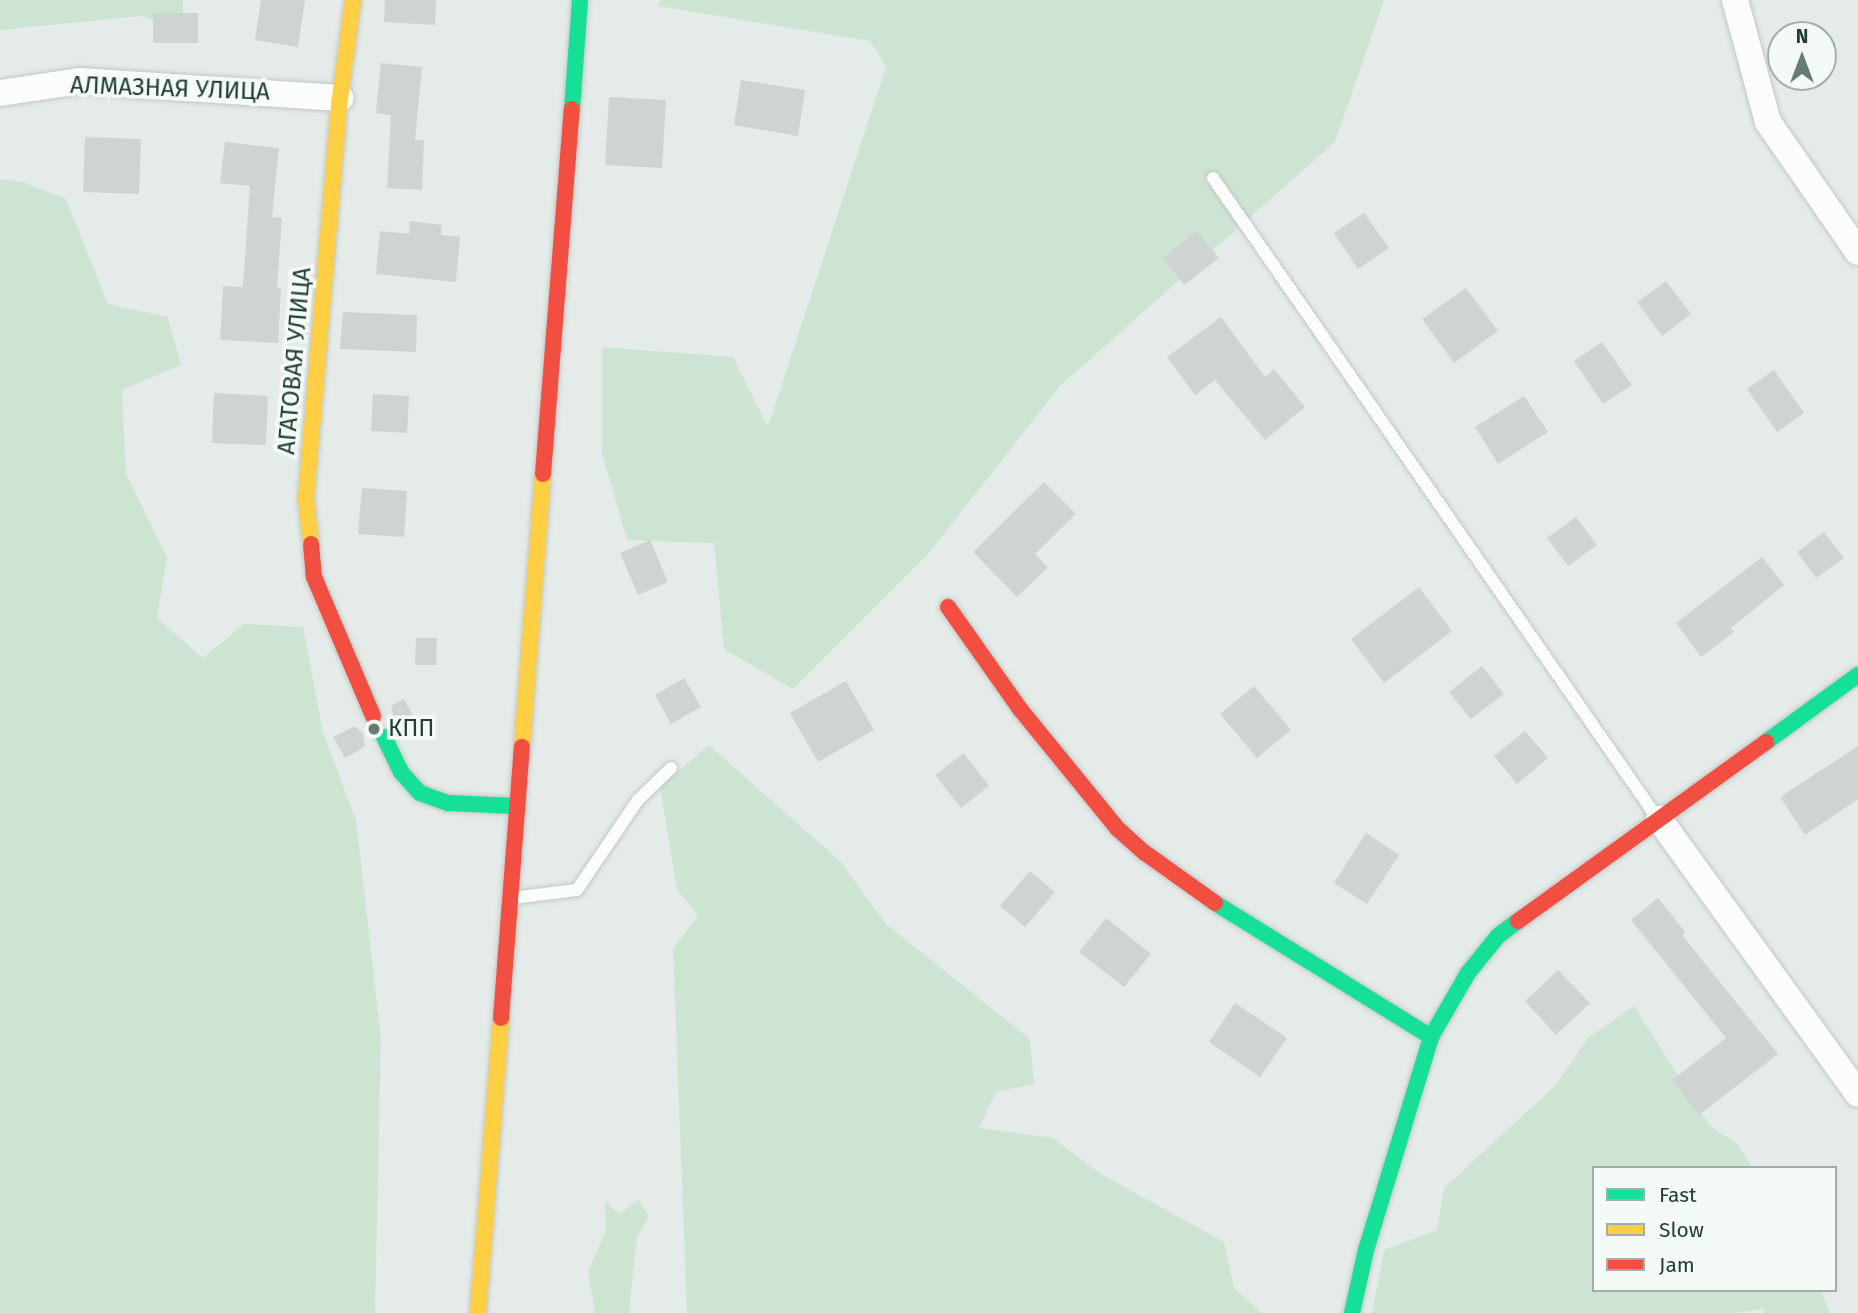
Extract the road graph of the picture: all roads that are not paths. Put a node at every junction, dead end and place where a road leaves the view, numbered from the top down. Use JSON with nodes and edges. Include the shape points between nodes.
{"nodes":[{"id":1,"x":353,"y":0,"type":"edge"},
{"id":2,"x":580,"y":0,"type":"edge"},
{"id":3,"x":1735,"y":0,"type":"edge"},
{"id":4,"x":0,"y":93,"type":"edge"},
{"id":5,"x":340,"y":98,"type":"junction"},
{"id":6,"x":1213,"y":178,"type":"dead end"},
{"id":7,"x":1858,"y":252,"type":"edge"},
{"id":8,"x":948,"y":607,"type":"dead end"},
{"id":9,"x":1858,"y":675,"type":"edge"},
{"id":10,"x":373,"y":716,"type":"dead end"},
{"id":11,"x":384,"y":737,"type":"dead end"},
{"id":12,"x":671,"y":768,"type":"dead end"},
{"id":13,"x":515,"y":806,"type":"junction"},
{"id":14,"x":1658,"y":819,"type":"junction"},
{"id":15,"x":509,"y":899,"type":"junction"},
{"id":16,"x":1431,"y":1037,"type":"junction"},
{"id":17,"x":1858,"y":1094,"type":"edge"},
{"id":18,"x":478,"y":1313,"type":"edge"},
{"id":19,"x":1352,"y":1313,"type":"edge"}],
"edges":[{"from":1,"to":5,"type":"street","name":"АГАТОВАЯ УЛИЦА"},
{"from":2,"to":13,"type":"street"},
{"from":3,"to":7,"type":"street","via":[[1768,122]]},
{"from":4,"to":5,"type":"street","name":"АЛМАЗНАЯ УЛИЦА","via":[[79,82]]},
{"from":5,"to":10,"type":"street","name":"АГАТОВАЯ УЛИЦА","via":[[306,499],[314,577]]},
{"from":6,"to":14,"type":"lane"},
{"from":8,"to":16,"type":"street","via":[[1020,709],[1118,828],[1145,853],[1210,900]]},
{"from":9,"to":14,"type":"street"},
{"from":11,"to":13,"type":"street","via":[[401,772],[420,793],[448,803]]},
{"from":12,"to":15,"type":"lane","via":[[638,800],[577,890]]},
{"from":13,"to":15,"type":"street"},
{"from":14,"to":16,"type":"street","via":[[1498,936],[1468,973]]},
{"from":14,"to":17,"type":"street"},
{"from":15,"to":18,"type":"street"},
{"from":16,"to":19,"type":"street","via":[[1366,1250]]}]}
